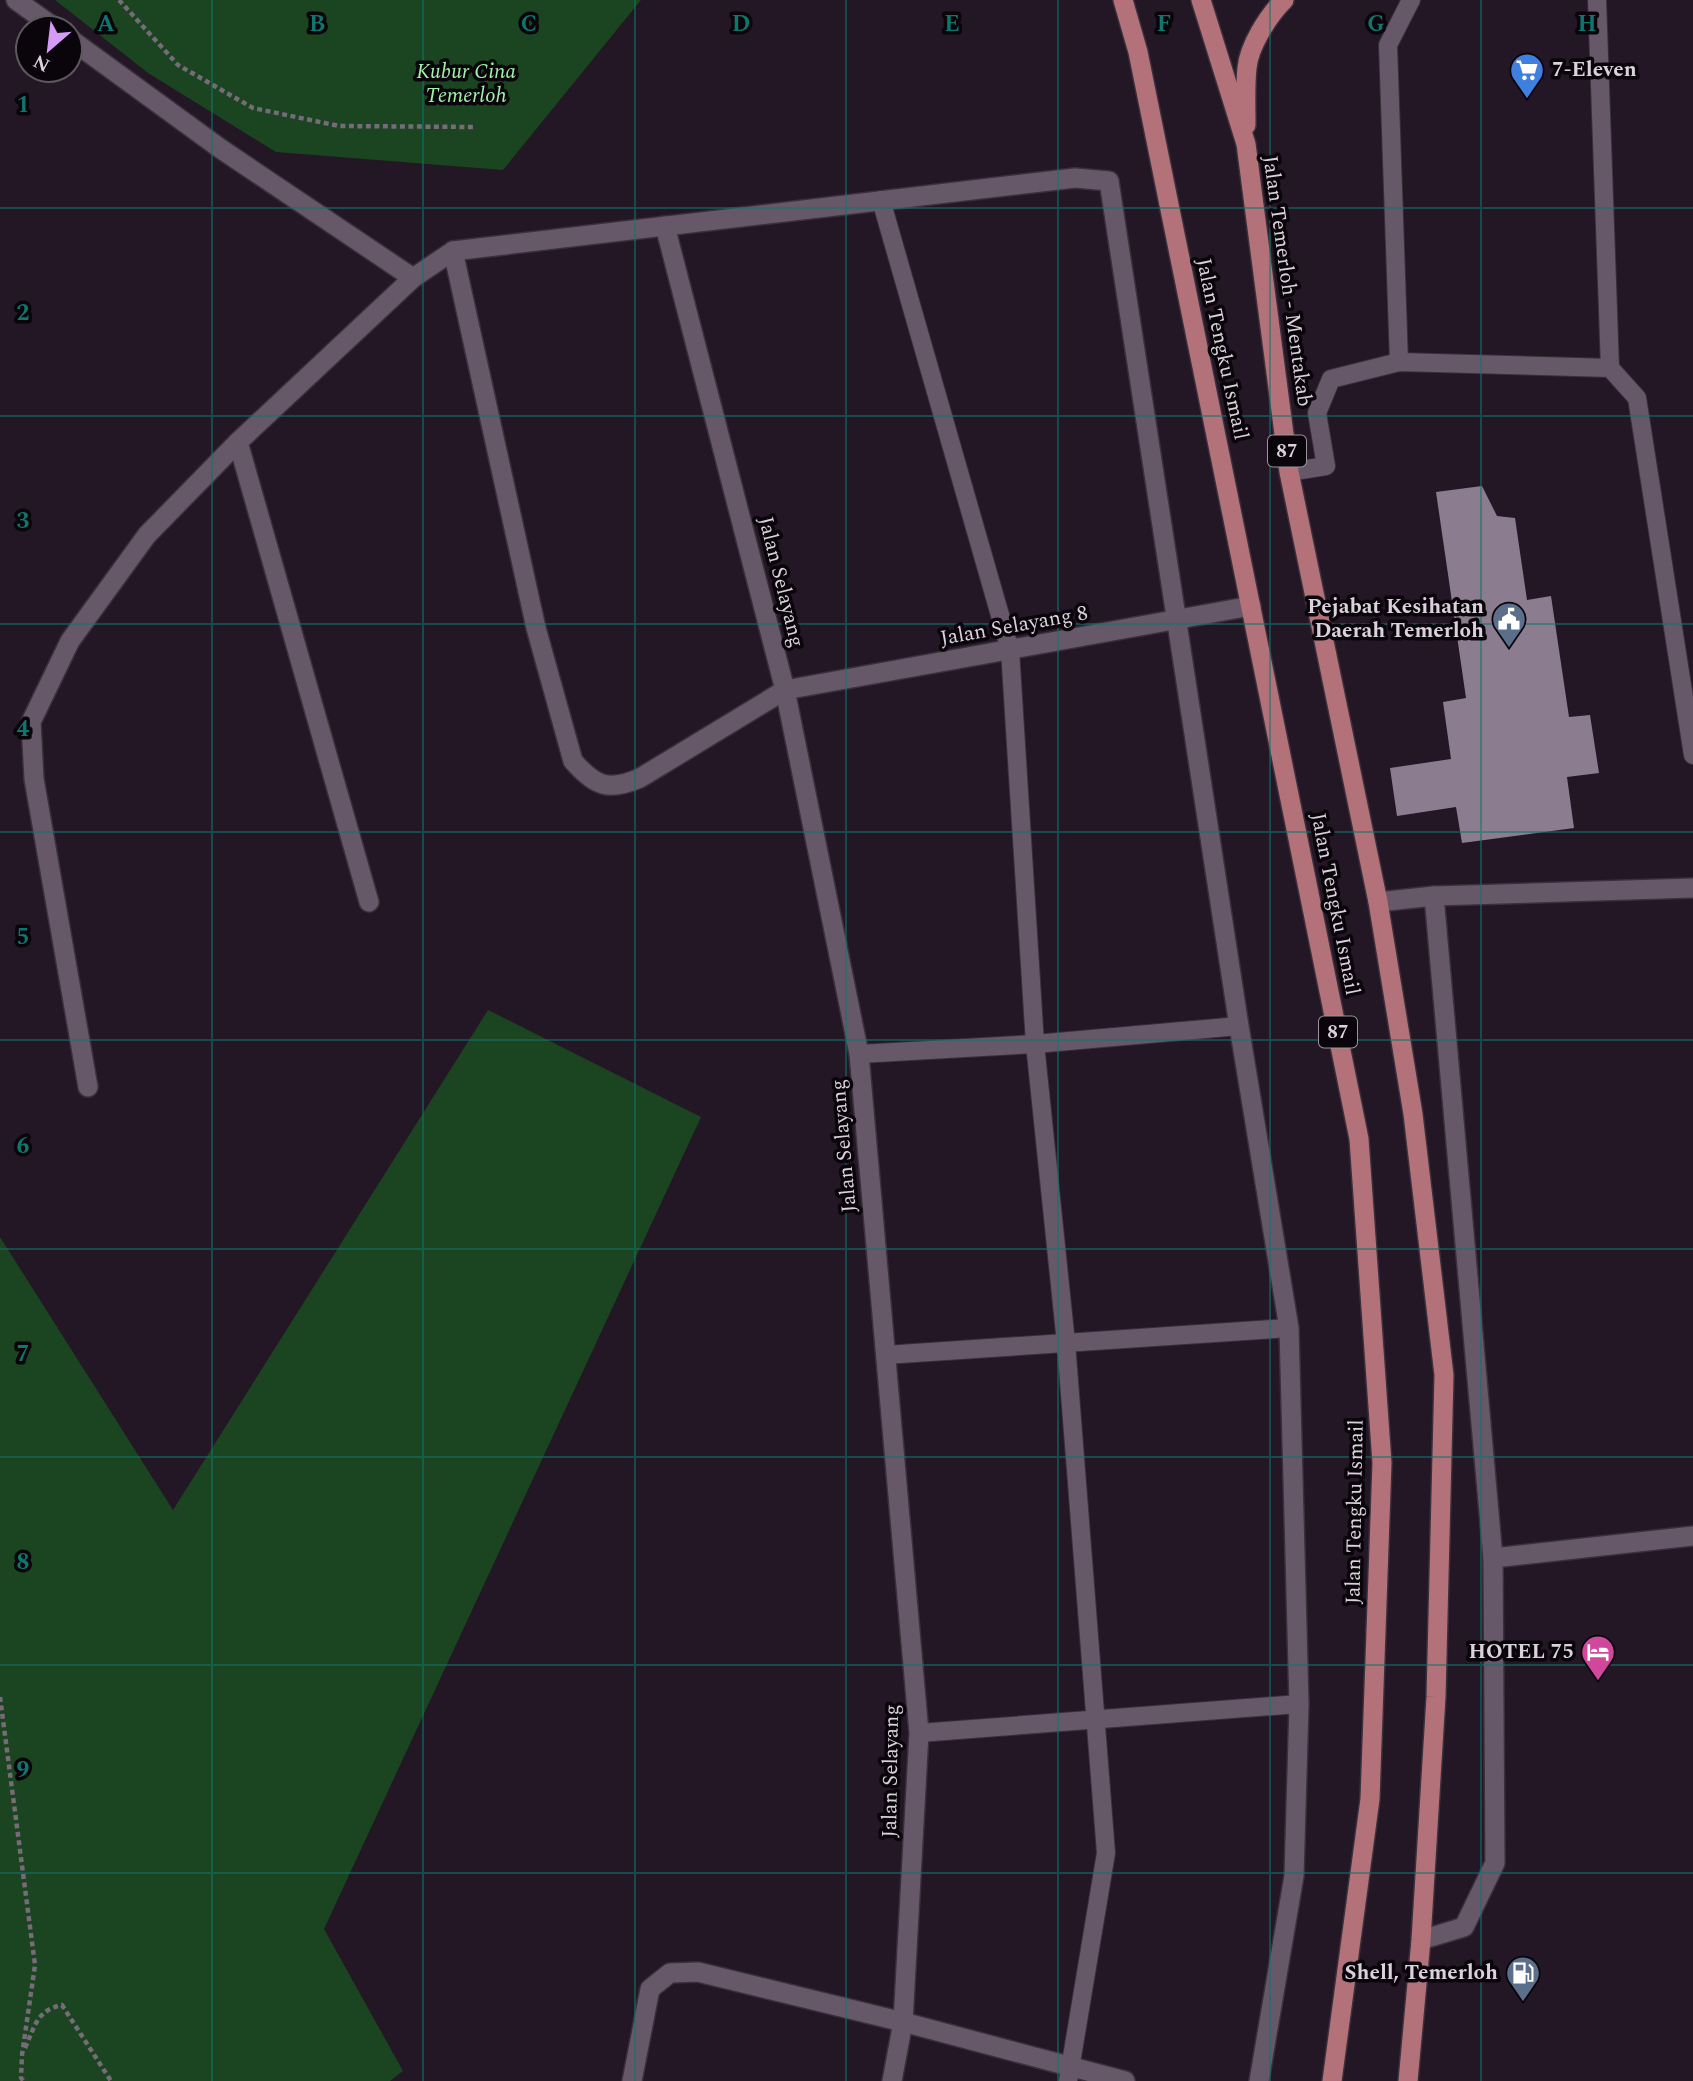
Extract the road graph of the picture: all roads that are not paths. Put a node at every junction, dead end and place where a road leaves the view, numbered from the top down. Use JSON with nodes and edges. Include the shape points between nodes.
{"nodes":[{"id":1,"x":16,"y":0,"type":"edge"},
{"id":2,"x":1123,"y":0,"type":"edge"},
{"id":3,"x":1201,"y":0,"type":"edge"},
{"id":4,"x":1284,"y":0,"type":"edge"},
{"id":5,"x":1412,"y":0,"type":"edge"},
{"id":6,"x":1597,"y":0,"type":"edge"},
{"id":7,"x":36,"y":14,"type":"edge"},
{"id":8,"x":84,"y":49,"type":"edge"},
{"id":9,"x":1246,"y":144,"type":"junction"},
{"id":10,"x":881,"y":200,"type":"junction"},
{"id":11,"x":665,"y":226,"type":"junction"},
{"id":12,"x":453,"y":251,"type":"junction"},
{"id":13,"x":413,"y":278,"type":"junction"},
{"id":14,"x":1399,"y":362,"type":"junction"},
{"id":15,"x":1610,"y":368,"type":"junction"},
{"id":16,"x":238,"y":442,"type":"junction"},
{"id":17,"x":1289,"y":472,"type":"junction"},
{"id":18,"x":1251,"y":606,"type":"junction"},
{"id":19,"x":1177,"y":620,"type":"junction"},
{"id":20,"x":1010,"y":650,"type":"junction"},
{"id":21,"x":785,"y":690,"type":"junction"},
{"id":22,"x":1693,"y":755,"type":"edge"},
{"id":23,"x":1693,"y":888,"type":"edge"},
{"id":24,"x":1434,"y":896,"type":"junction"},
{"id":25,"x":369,"y":902,"type":"dead end"},
{"id":26,"x":1378,"y":902,"type":"junction"},
{"id":27,"x":1239,"y":1026,"type":"junction"},
{"id":28,"x":1035,"y":1044,"type":"junction"},
{"id":29,"x":859,"y":1054,"type":"junction"},
{"id":30,"x":88,"y":1087,"type":"dead end"},
{"id":31,"x":1289,"y":1328,"type":"junction"},
{"id":32,"x":1066,"y":1343,"type":"junction"},
{"id":33,"x":885,"y":1355,"type":"junction"},
{"id":34,"x":1693,"y":1536,"type":"edge"},
{"id":35,"x":1493,"y":1558,"type":"junction"},
{"id":36,"x":1299,"y":1704,"type":"junction"},
{"id":37,"x":1096,"y":1720,"type":"junction"},
{"id":38,"x":919,"y":1733,"type":"junction"},
{"id":39,"x":1421,"y":1940,"type":"junction"},
{"id":40,"x":903,"y":2022,"type":"junction"},
{"id":41,"x":1069,"y":2074,"type":"edge"},
{"id":42,"x":632,"y":2081,"type":"edge"},
{"id":43,"x":892,"y":2081,"type":"edge"},
{"id":44,"x":1125,"y":2081,"type":"edge"},
{"id":45,"x":1259,"y":2081,"type":"edge"},
{"id":46,"x":1332,"y":2081,"type":"edge"},
{"id":47,"x":1408,"y":2081,"type":"edge"}],
"edges":[{"from":1,"to":7,"type":"street"},
{"from":2,"to":18,"type":"main road","name":"Jalan Tengku Ismail","number":"87","via":[[1138,52]]},
{"from":3,"to":9,"type":"main road","name":"Jalan Temerloh - Mentakab","number":"87"},
{"from":4,"to":9,"type":"main road","via":[[1258,36],[1247,66]]},
{"from":5,"to":14,"type":"lane","via":[[1388,45]]},
{"from":6,"to":15,"type":"lane"},
{"from":8,"to":13,"type":"street","via":[[221,149]]},
{"from":9,"to":17,"type":"main road","name":"Jalan Temerloh - Mentakab","number":"87"},
{"from":10,"to":11,"type":"street"},
{"from":10,"to":19,"type":"street","via":[[1075,178],[1109,181]]},
{"from":10,"to":20,"type":"lane"},
{"from":11,"to":12,"type":"street"},
{"from":11,"to":21,"type":"street","name":"Jalan Selayang"},
{"from":12,"to":13,"type":"street"},
{"from":12,"to":21,"type":"street","via":[[537,628],[573,761],[588,778],[622,786]]},
{"from":13,"to":16,"type":"street"},
{"from":14,"to":15,"type":"lane"},
{"from":14,"to":17,"type":"lane","via":[[1332,379],[1317,413],[1326,466]]},
{"from":15,"to":22,"type":"lane","via":[[1637,398]]},
{"from":16,"to":25,"type":"street"},
{"from":16,"to":30,"type":"street","via":[[147,535],[70,641],[31,722],[34,779]]},
{"from":17,"to":26,"type":"main road","name":"Jalan Temerloh - Mentakab","number":"87"},
{"from":18,"to":19,"type":"street","name":"Jalan Selayang 8"},
{"from":18,"to":46,"type":"main road","name":"Jalan Tengku Ismail","number":"87","via":[[1359,1139],[1382,1464],[1370,1799]]},
{"from":19,"to":20,"type":"street","name":"Jalan Selayang 8"},
{"from":19,"to":27,"type":"street"},
{"from":20,"to":21,"type":"street","name":"Jalan Selayang 8"},
{"from":20,"to":28,"type":"lane"},
{"from":21,"to":29,"type":"street","name":"Jalan Selayang"},
{"from":23,"to":24,"type":"street"},
{"from":24,"to":26,"type":"street"},
{"from":24,"to":35,"type":"street"},
{"from":26,"to":39,"type":"main road","name":"Jalan Tengku Ismail","number":"87","via":[[1413,1114],[1444,1376],[1436,1697]]},
{"from":27,"to":28,"type":"lane"},
{"from":27,"to":31,"type":"street"},
{"from":28,"to":29,"type":"lane"},
{"from":28,"to":32,"type":"lane"},
{"from":29,"to":33,"type":"street","name":"Jalan Selayang"},
{"from":31,"to":32,"type":"lane"},
{"from":31,"to":36,"type":"street"},
{"from":32,"to":33,"type":"lane"},
{"from":32,"to":37,"type":"lane"},
{"from":33,"to":38,"type":"street","name":"Jalan Selayang"},
{"from":34,"to":35,"type":"street"},
{"from":35,"to":39,"type":"street","via":[[1495,1863],[1464,1927]]},
{"from":36,"to":37,"type":"lane"},
{"from":36,"to":45,"type":"street","via":[[1294,1876]]},
{"from":37,"to":38,"type":"lane"},
{"from":37,"to":41,"type":"lane","via":[[1106,1853]]},
{"from":38,"to":40,"type":"street","name":"Jalan Selayang"},
{"from":39,"to":47,"type":"main road","name":"Jalan Tengku Ismail","number":"87"},
{"from":40,"to":41,"type":"street"},
{"from":40,"to":42,"type":"street","via":[[698,1972],[670,1973],[650,1989]]},
{"from":40,"to":43,"type":"street","name":"Jalan Selayang"},
{"from":41,"to":44,"type":"street"}]}
